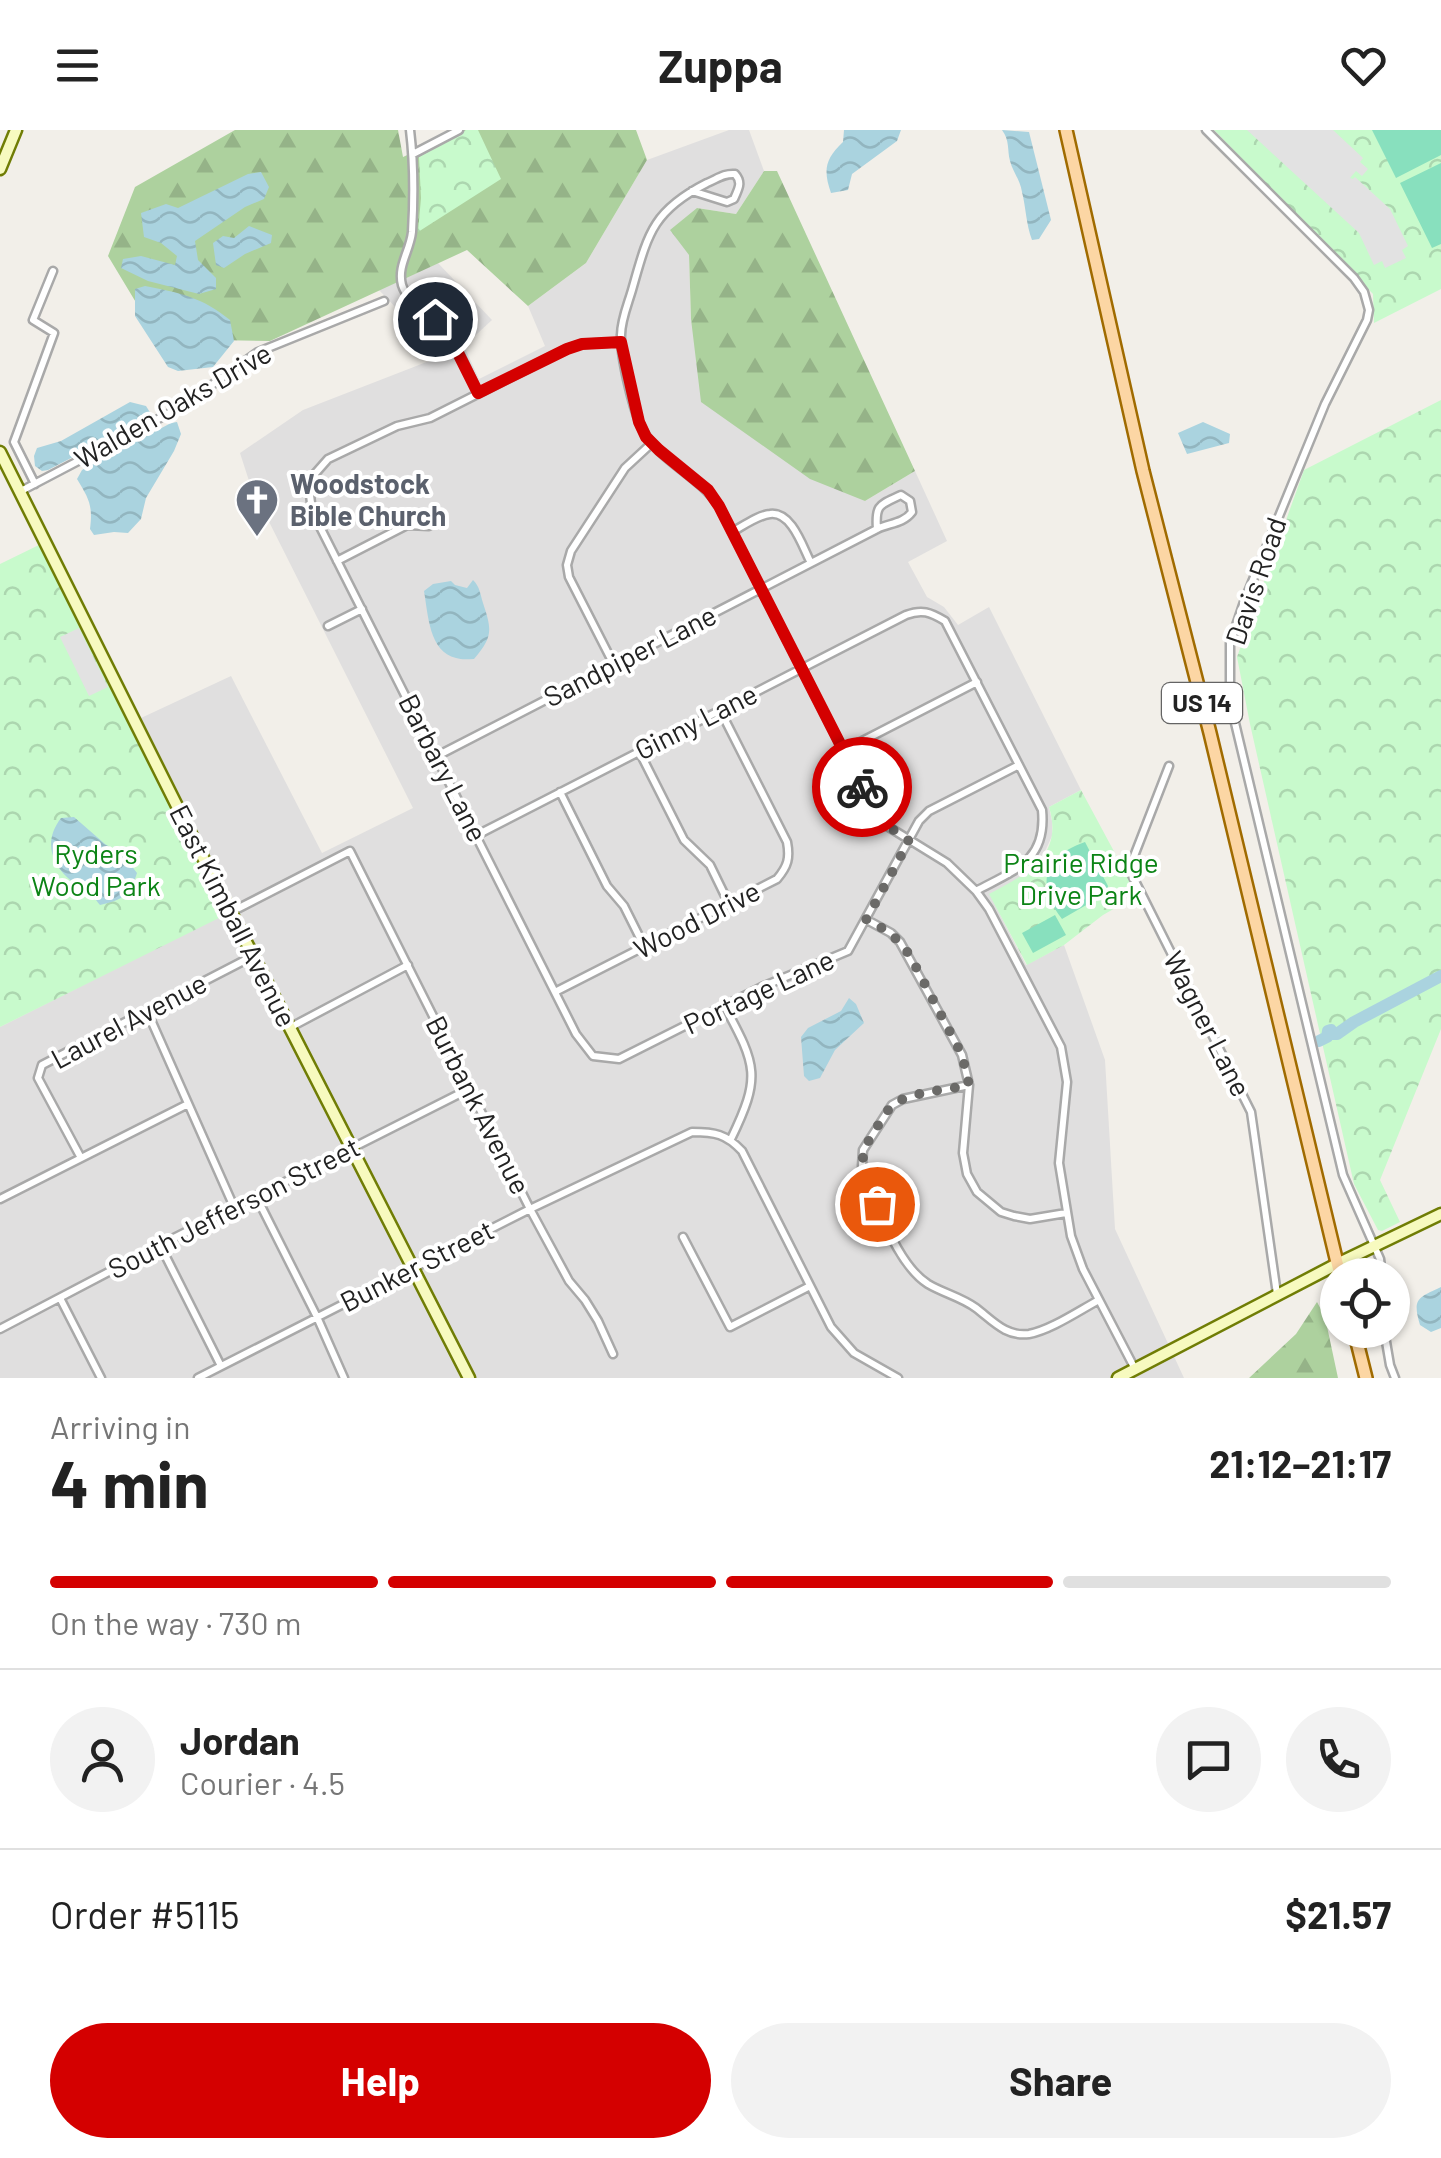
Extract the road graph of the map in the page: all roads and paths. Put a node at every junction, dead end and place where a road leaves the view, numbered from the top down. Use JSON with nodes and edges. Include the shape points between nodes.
{"nodes":[{"id":1,"x":16,"y":130,"type":"edge"},
{"id":2,"x":410,"y":130,"type":"edge"},
{"id":3,"x":460,"y":130,"type":"edge"},
{"id":4,"x":1066,"y":130,"type":"edge"},
{"id":5,"x":1206,"y":130,"type":"edge"},
{"id":6,"x":413,"y":154,"type":"junction"},
{"id":7,"x":0,"y":168,"type":"edge"},
{"id":8,"x":692,"y":191,"type":"junction"},
{"id":9,"x":53,"y":271,"type":"dead end"},
{"id":10,"x":384,"y":301,"type":"dead end"},
{"id":11,"x":621,"y":342,"type":"junction"},
{"id":12,"x":478,"y":393,"type":"junction"},
{"id":13,"x":652,"y":443,"type":"junction"},
{"id":14,"x":0,"y":452,"type":"edge"},
{"id":15,"x":35,"y":484,"type":"junction"},
{"id":16,"x":20,"y":492,"type":"junction"},
{"id":17,"x":428,"y":526,"type":"dead end"},
{"id":18,"x":877,"y":529,"type":"junction"},
{"id":19,"x":732,"y":532,"type":"junction"},
{"id":20,"x":337,"y":560,"type":"junction"},
{"id":21,"x":811,"y":563,"type":"junction"},
{"id":22,"x":760,"y":589,"type":"junction"},
{"id":23,"x":362,"y":609,"type":"junction"},
{"id":24,"x":328,"y":626,"type":"dead end"},
{"id":25,"x":614,"y":665,"type":"junction"},
{"id":26,"x":800,"y":668,"type":"junction"},
{"id":27,"x":977,"y":682,"type":"junction"},
{"id":28,"x":720,"y":710,"type":"junction"},
{"id":29,"x":639,"y":751,"type":"junction"},
{"id":30,"x":843,"y":751,"type":"junction"},
{"id":31,"x":436,"y":756,"type":"junction"},
{"id":32,"x":1018,"y":765,"type":"junction"},
{"id":33,"x":1170,"y":766,"type":"dead end"},
{"id":34,"x":560,"y":792,"type":"junction"},
{"id":35,"x":477,"y":835,"type":"junction"},
{"id":36,"x":909,"y":841,"type":"junction"},
{"id":37,"x":976,"y":890,"type":"junction"},
{"id":38,"x":729,"y":904,"type":"junction"},
{"id":39,"x":239,"y":908,"type":"dead end"},
{"id":40,"x":866,"y":920,"type":"junction"},
{"id":41,"x":644,"y":946,"type":"junction"},
{"id":42,"x":253,"y":956,"type":"junction"},
{"id":43,"x":408,"y":964,"type":"junction"},
{"id":44,"x":555,"y":992,"type":"junction"},
{"id":45,"x":725,"y":1007,"type":"junction"},
{"id":46,"x":148,"y":1011,"type":"junction"},
{"id":47,"x":290,"y":1027,"type":"junction"},
{"id":48,"x":593,"y":1056,"type":"joint"},
{"id":49,"x":969,"y":1085,"type":"junction"},
{"id":50,"x":468,"y":1089,"type":"junction"},
{"id":51,"x":188,"y":1104,"type":"junction"},
{"id":52,"x":731,"y":1139,"type":"junction"},
{"id":53,"x":352,"y":1148,"type":"junction"},
{"id":54,"x":81,"y":1158,"type":"junction"},
{"id":55,"x":256,"y":1196,"type":"junction"},
{"id":56,"x":0,"y":1199,"type":"edge"},
{"id":57,"x":234,"y":1207,"type":"junction"},
{"id":58,"x":530,"y":1209,"type":"junction"},
{"id":59,"x":1066,"y":1213,"type":"junction"},
{"id":60,"x":1441,"y":1214,"type":"edge"},
{"id":61,"x":684,"y":1238,"type":"dead end"},
{"id":62,"x":160,"y":1245,"type":"junction"},
{"id":63,"x":1375,"y":1247,"type":"junction"},
{"id":64,"x":1335,"y":1258,"type":"edge"},
{"id":65,"x":1356,"y":1258,"type":"edge"},
{"id":66,"x":1378,"y":1258,"type":"edge"},
{"id":67,"x":413,"y":1268,"type":"junction"},
{"id":68,"x":1320,"y":1277,"type":"edge"},
{"id":69,"x":810,"y":1286,"type":"junction"},
{"id":70,"x":1277,"y":1296,"type":"junction"},
{"id":71,"x":60,"y":1298,"type":"junction"},
{"id":72,"x":1099,"y":1300,"type":"junction"},
{"id":73,"x":317,"y":1317,"type":"junction"},
{"id":74,"x":0,"y":1329,"type":"edge"},
{"id":75,"x":1358,"y":1348,"type":"edge"},
{"id":76,"x":1388,"y":1348,"type":"edge"},
{"id":77,"x":614,"y":1354,"type":"dead end"},
{"id":78,"x":221,"y":1366,"type":"junction"},
{"id":79,"x":1135,"y":1369,"type":"junction"},
{"id":80,"x":101,"y":1378,"type":"edge"},
{"id":81,"x":198,"y":1378,"type":"edge"},
{"id":82,"x":344,"y":1378,"type":"edge"},
{"id":83,"x":469,"y":1378,"type":"edge"},
{"id":84,"x":898,"y":1378,"type":"edge"},
{"id":85,"x":1118,"y":1378,"type":"edge"},
{"id":86,"x":1366,"y":1378,"type":"edge"},
{"id":87,"x":1395,"y":1378,"type":"edge"}],
"edges":[{"from":1,"to":7,"type":"street"},
{"from":2,"to":6,"type":"street"},
{"from":3,"to":6,"type":"street"},
{"from":4,"to":64,"type":"main road","number":"US 14"},
{"from":5,"to":63,"type":"street","name":"Davis Road","via":[[1354,278],[1369,310],[1244,599],[1230,642],[1230,702],[1344,1175]]},
{"from":6,"to":12,"type":"street","via":[[412,238],[400,271],[403,289],[446,331]]},
{"from":8,"to":8,"type":"street","via":[[727,173],[740,179],[727,202]]},
{"from":8,"to":11,"type":"street","via":[[669,206],[646,240]]},
{"from":9,"to":15,"type":"street","via":[[33,320],[54,333],[14,442]]},
{"from":10,"to":15,"type":"street","name":"Walden Oaks Drive","via":[[258,352],[180,407]]},
{"from":11,"to":12,"type":"street","via":[[567,349]]},
{"from":11,"to":13,"type":"street","via":[[639,422]]},
{"from":12,"to":20,"type":"street","name":"Barbary Lane","via":[[328,459],[313,476],[312,510]]},
{"from":13,"to":19,"type":"street","via":[[708,490]]},
{"from":13,"to":25,"type":"street","via":[[625,468],[568,565]]},
{"from":14,"to":16,"type":"street","name":"East Kimball Avenue"},
{"from":15,"to":16,"type":"street","name":"Walden Oaks Drive"},
{"from":16,"to":42,"type":"street","name":"East Kimball Avenue"},
{"from":17,"to":20,"type":"street","via":[[407,525]]},
{"from":18,"to":18,"type":"street","name":"Sandpiper Lane","via":[[909,516],[910,501],[900,495],[879,506]]},
{"from":18,"to":21,"type":"street","name":"Sandpiper Lane"},
{"from":19,"to":21,"type":"street","via":[[768,514],[785,517]]},
{"from":19,"to":22,"type":"street"},
{"from":20,"to":23,"type":"street","name":"Barbary Lane"},
{"from":21,"to":22,"type":"street","name":"Sandpiper Lane"},
{"from":22,"to":25,"type":"street","name":"Sandpiper Lane"},
{"from":22,"to":26,"type":"street"},
{"from":23,"to":24,"type":"street"},
{"from":23,"to":31,"type":"street","name":"Barbary Lane"},
{"from":25,"to":31,"type":"street","name":"Sandpiper Lane"},
{"from":26,"to":27,"type":"street","name":"Ginny Lane","via":[[906,615],[930,612],[945,620]]},
{"from":26,"to":28,"type":"street","name":"Ginny Lane"},
{"from":26,"to":30,"type":"street"},
{"from":27,"to":30,"type":"street"},
{"from":27,"to":32,"type":"street","name":"Ginny Lane"},
{"from":28,"to":29,"type":"street","name":"Ginny Lane"},
{"from":28,"to":38,"type":"street","name":"Wood Drive","via":[[790,856],[777,879]]},
{"from":29,"to":34,"type":"street","name":"Ginny Lane"},
{"from":29,"to":38,"type":"street","via":[[684,840],[710,864]]},
{"from":30,"to":36,"type":"street","via":[[886,826]]},
{"from":31,"to":35,"type":"street","name":"Barbary Lane"},
{"from":32,"to":36,"type":"street","name":"Portage Lane","via":[[930,812]]},
{"from":32,"to":37,"type":"street","name":"Ginny Lane","via":[[1042,810],[1041,841],[1020,867]]},
{"from":33,"to":70,"type":"street","name":"Wagner Lane","via":[[1130,869],[1251,1112]]},
{"from":34,"to":35,"type":"street","name":"Ginny Lane"},
{"from":34,"to":41,"type":"street"},
{"from":35,"to":44,"type":"street","name":"Barbary Lane"},
{"from":36,"to":37,"type":"street"},
{"from":36,"to":40,"type":"street","name":"Portage Lane"},
{"from":37,"to":59,"type":"street","via":[[1061,1047]]},
{"from":38,"to":41,"type":"street","name":"Wood Drive"},
{"from":39,"to":43,"type":"street","name":"Burbank Avenue","via":[[350,851]]},
{"from":40,"to":45,"type":"street","name":"Portage Lane","via":[[848,951]]},
{"from":40,"to":49,"type":"street","via":[[890,932],[909,954],[962,1055]]},
{"from":41,"to":44,"type":"street","name":"Wood Drive"},
{"from":42,"to":46,"type":"street","name":"Laurel Avenue"},
{"from":42,"to":47,"type":"street","name":"East Kimball Avenue"},
{"from":43,"to":47,"type":"street"},
{"from":43,"to":50,"type":"street","name":"Burbank Avenue"},
{"from":44,"to":48,"type":"street","name":"Barbary Lane"},
{"from":45,"to":48,"type":"street","name":"Portage Lane","via":[[619,1059]]},
{"from":45,"to":52,"type":"street","via":[[752,1070],[752,1090]]},
{"from":46,"to":51,"type":"street"},
{"from":46,"to":54,"type":"street","name":"Laurel Avenue","via":[[42,1066],[38,1078]]},
{"from":47,"to":53,"type":"street","name":"East Kimball Avenue"},
{"from":49,"to":59,"type":"street","via":[[963,1153],[977,1192],[1014,1216]]},
{"from":49,"to":72,"type":"street","via":[[892,1106],[863,1150],[865,1179],[911,1270],[1011,1333],[1043,1329]]},
{"from":50,"to":53,"type":"street","name":"South Jefferson Street"},
{"from":50,"to":58,"type":"street","name":"Burbank Avenue"},
{"from":51,"to":54,"type":"street"},
{"from":51,"to":57,"type":"street"},
{"from":52,"to":58,"type":"street","name":"Bunker Street","via":[[692,1132]]},
{"from":52,"to":69,"type":"street"},
{"from":53,"to":55,"type":"street","name":"South Jefferson Street"},
{"from":53,"to":67,"type":"street","name":"East Kimball Avenue"},
{"from":54,"to":56,"type":"street"},
{"from":55,"to":57,"type":"street","name":"South Jefferson Street"},
{"from":55,"to":73,"type":"street"},
{"from":57,"to":62,"type":"street","name":"South Jefferson Street"},
{"from":58,"to":67,"type":"street","name":"Bunker Street"},
{"from":58,"to":77,"type":"street","name":"Burbank Avenue"},
{"from":59,"to":72,"type":"street"},
{"from":60,"to":63,"type":"street"},
{"from":61,"to":69,"type":"street","via":[[730,1326]]},
{"from":62,"to":71,"type":"street","name":"South Jefferson Street"},
{"from":62,"to":78,"type":"street"},
{"from":63,"to":65,"type":"street"},
{"from":63,"to":66,"type":"street","name":"Davis Road"},
{"from":67,"to":73,"type":"street","name":"Bunker Street"},
{"from":67,"to":83,"type":"street","name":"East Kimball Avenue"},
{"from":68,"to":70,"type":"street"},
{"from":69,"to":84,"type":"street","via":[[840,1340]]},
{"from":70,"to":79,"type":"street"},
{"from":71,"to":74,"type":"street","name":"South Jefferson Street"},
{"from":71,"to":80,"type":"street"},
{"from":72,"to":79,"type":"street"},
{"from":73,"to":78,"type":"street","name":"Bunker Street"},
{"from":73,"to":82,"type":"street"},
{"from":75,"to":86,"type":"main road"},
{"from":76,"to":87,"type":"street"},
{"from":78,"to":81,"type":"street","name":"Bunker Street"},
{"from":79,"to":85,"type":"street"}]}
